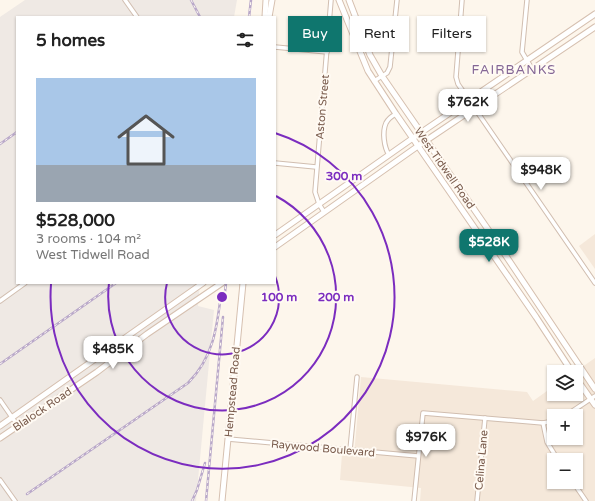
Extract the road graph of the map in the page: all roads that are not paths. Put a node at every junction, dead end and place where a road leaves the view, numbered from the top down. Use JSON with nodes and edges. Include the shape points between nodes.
{"nodes":[{"id":1,"x":125,"y":0,"type":"edge"},
{"id":2,"x":266,"y":0,"type":"edge"},
{"id":3,"x":272,"y":0,"type":"edge"},
{"id":4,"x":331,"y":0,"type":"edge"},
{"id":5,"x":339,"y":0,"type":"edge"},
{"id":6,"x":349,"y":0,"type":"edge"},
{"id":7,"x":397,"y":0,"type":"edge"},
{"id":8,"x":462,"y":0,"type":"edge"},
{"id":9,"x":527,"y":0,"type":"edge"},
{"id":10,"x":595,"y":14,"type":"edge"},
{"id":11,"x":135,"y":16,"type":"edge"},
{"id":12,"x":266,"y":16,"type":"edge"},
{"id":13,"x":269,"y":16,"type":"edge"},
{"id":14,"x":330,"y":16,"type":"edge"},
{"id":15,"x":356,"y":16,"type":"edge"},
{"id":16,"x":350,"y":26,"type":"edge"},
{"id":17,"x":595,"y":27,"type":"edge"},
{"id":18,"x":572,"y":31,"type":"junction"},
{"id":19,"x":577,"y":40,"type":"junction"},
{"id":20,"x":276,"y":48,"type":"edge"},
{"id":21,"x":288,"y":49,"type":"edge"},
{"id":22,"x":327,"y":52,"type":"edge"},
{"id":23,"x":359,"y":52,"type":"edge"},
{"id":24,"x":369,"y":52,"type":"edge"},
{"id":25,"x":527,"y":62,"type":"junction"},
{"id":26,"x":532,"y":69,"type":"junction"},
{"id":27,"x":382,"y":76,"type":"junction"},
{"id":28,"x":374,"y":81,"type":"junction"},
{"id":29,"x":469,"y":100,"type":"junction"},
{"id":30,"x":474,"y":108,"type":"junction"},
{"id":31,"x":396,"y":114,"type":"junction"},
{"id":32,"x":421,"y":133,"type":"junction"},
{"id":33,"x":413,"y":138,"type":"junction"},
{"id":34,"x":426,"y":141,"type":"junction"},
{"id":35,"x":418,"y":146,"type":"junction"},
{"id":36,"x":389,"y":155,"type":"junction"},
{"id":37,"x":276,"y":163,"type":"edge"},
{"id":38,"x":316,"y":167,"type":"junction"},
{"id":39,"x":384,"y":169,"type":"junction"},
{"id":40,"x":464,"y":194,"type":"junction"},
{"id":41,"x":455,"y":199,"type":"junction"},
{"id":42,"x":319,"y":204,"type":"junction"},
{"id":43,"x":324,"y":212,"type":"junction"},
{"id":44,"x":276,"y":234,"type":"edge"},
{"id":45,"x":498,"y":244,"type":"junction"},
{"id":46,"x":276,"y":246,"type":"edge"},
{"id":47,"x":491,"y":251,"type":"junction"},
{"id":48,"x":595,"y":281,"type":"edge"},
{"id":49,"x":24,"y":284,"type":"edge"},
{"id":50,"x":202,"y":284,"type":"edge"},
{"id":51,"x":221,"y":284,"type":"edge"},
{"id":52,"x":238,"y":284,"type":"edge"},
{"id":53,"x":243,"y":284,"type":"edge"},
{"id":54,"x":242,"y":291,"type":"junction"},
{"id":55,"x":531,"y":294,"type":"junction"},
{"id":56,"x":184,"y":296,"type":"junction"},
{"id":57,"x":524,"y":299,"type":"junction"},
{"id":58,"x":0,"y":301,"type":"edge"},
{"id":59,"x":190,"y":305,"type":"junction"},
{"id":60,"x":127,"y":336,"type":"junction"},
{"id":61,"x":565,"y":343,"type":"junction"},
{"id":62,"x":133,"y":344,"type":"junction"},
{"id":63,"x":556,"y":348,"type":"junction"},
{"id":64,"x":567,"y":365,"type":"edge"},
{"id":65,"x":70,"y":377,"type":"junction"},
{"id":66,"x":357,"y":377,"type":"dead end"},
{"id":67,"x":76,"y":386,"type":"junction"},
{"id":68,"x":583,"y":386,"type":"edge"},
{"id":69,"x":595,"y":389,"type":"edge"},
{"id":70,"x":593,"y":398,"type":"edge"},
{"id":71,"x":0,"y":400,"type":"edge"},
{"id":72,"x":595,"y":405,"type":"edge"},
{"id":73,"x":576,"y":409,"type":"edge"},
{"id":74,"x":12,"y":418,"type":"junction"},
{"id":75,"x":485,"y":418,"type":"junction"},
{"id":76,"x":547,"y":422,"type":"edge"},
{"id":77,"x":543,"y":423,"type":"junction"},
{"id":78,"x":0,"y":426,"type":"edge"},
{"id":79,"x":18,"y":426,"type":"junction"},
{"id":80,"x":0,"y":438,"type":"edge"},
{"id":81,"x":228,"y":439,"type":"junction"},
{"id":82,"x":350,"y":450,"type":"junction"},
{"id":83,"x":554,"y":453,"type":"edge"},
{"id":84,"x":418,"y":456,"type":"junction"},
{"id":85,"x":0,"y":480,"type":"edge"},
{"id":86,"x":578,"y":489,"type":"edge"},
{"id":87,"x":14,"y":501,"type":"edge"},
{"id":88,"x":222,"y":501,"type":"edge"},
{"id":89,"x":414,"y":501,"type":"edge"},
{"id":90,"x":477,"y":501,"type":"edge"},
{"id":91,"x":586,"y":501,"type":"edge"}],
"edges":[{"from":1,"to":11,"type":"street"},
{"from":2,"to":12,"type":"main road"},
{"from":3,"to":13,"type":"main road"},
{"from":4,"to":14,"type":"street","name":"Aston Street"},
{"from":5,"to":16,"type":"main road","name":"West Tidwell Road"},
{"from":6,"to":15,"type":"main road","name":"West Tidwell Road"},
{"from":7,"to":27,"type":"street","via":[[390,67]]},
{"from":8,"to":29,"type":"street","via":[[456,77]]},
{"from":9,"to":25,"type":"street","via":[[521,45]]},
{"from":10,"to":18,"type":"main road"},
{"from":17,"to":19,"type":"main road"},
{"from":18,"to":19,"type":"main road"},
{"from":18,"to":25,"type":"main road"},
{"from":19,"to":26,"type":"main road"},
{"from":20,"to":21,"type":"street"},
{"from":22,"to":38,"type":"street","name":"Aston Street"},
{"from":23,"to":28,"type":"main road","name":"West Tidwell Road"},
{"from":24,"to":27,"type":"main road","name":"West Tidwell Road"},
{"from":25,"to":26,"type":"street"},
{"from":25,"to":29,"type":"main road"},
{"from":26,"to":30,"type":"main road"},
{"from":27,"to":28,"type":"street"},
{"from":27,"to":32,"type":"main road","name":"West Tidwell Road"},
{"from":28,"to":31,"type":"main road","name":"West Tidwell Road"},
{"from":29,"to":30,"type":"street"},
{"from":29,"to":32,"type":"main road"},
{"from":30,"to":34,"type":"main road"},
{"from":30,"to":48,"type":"street"},
{"from":31,"to":33,"type":"main road","name":"West Tidwell Road"},
{"from":31,"to":36,"type":"street","via":[[388,119],[385,126],[384,144]]},
{"from":32,"to":33,"type":"main road"},
{"from":32,"to":34,"type":"main road","name":"West Tidwell Road"},
{"from":33,"to":35,"type":"main road","name":"West Tidwell Road"},
{"from":33,"to":36,"type":"main road"},
{"from":34,"to":35,"type":"main road"},
{"from":34,"to":40,"type":"main road","name":"West Tidwell Road"},
{"from":35,"to":39,"type":"main road"},
{"from":35,"to":41,"type":"main road","name":"West Tidwell Road"},
{"from":36,"to":39,"type":"main road","via":[[390,160]]},
{"from":36,"to":42,"type":"main road"},
{"from":37,"to":38,"type":"street"},
{"from":38,"to":42,"type":"street","name":"Aston Street","via":[[315,192]]},
{"from":39,"to":43,"type":"main road"},
{"from":40,"to":41,"type":"main road"},
{"from":40,"to":45,"type":"main road","name":"West Tidwell Road"},
{"from":41,"to":47,"type":"main road","name":"West Tidwell Road"},
{"from":42,"to":43,"type":"street","name":"Aston Street"},
{"from":42,"to":44,"type":"main road"},
{"from":43,"to":46,"type":"main road"},
{"from":45,"to":47,"type":"main road"},
{"from":45,"to":55,"type":"main road","name":"West Tidwell Road"},
{"from":47,"to":57,"type":"main road","name":"West Tidwell Road"},
{"from":49,"to":58,"type":"street"},
{"from":50,"to":56,"type":"main road","name":"Blalock Road"},
{"from":51,"to":59,"type":"main road","name":"Blalock Road"},
{"from":52,"to":54,"type":"main road"},
{"from":53,"to":54,"type":"main road","name":"Hempstead Road"},
{"from":54,"to":81,"type":"main road","name":"Hempstead Road"},
{"from":55,"to":57,"type":"main road"},
{"from":55,"to":61,"type":"main road","name":"West Tidwell Road"},
{"from":56,"to":59,"type":"main road"},
{"from":56,"to":60,"type":"main road","name":"Blalock Road"},
{"from":57,"to":63,"type":"main road","name":"West Tidwell Road"},
{"from":59,"to":62,"type":"main road","name":"Blalock Road"},
{"from":60,"to":62,"type":"main road"},
{"from":60,"to":65,"type":"main road","name":"Blalock Road"},
{"from":61,"to":63,"type":"main road"},
{"from":61,"to":69,"type":"main road","name":"West Tidwell Road"},
{"from":62,"to":67,"type":"main road","name":"Blalock Road"},
{"from":63,"to":64,"type":"main road","name":"West Tidwell Road"},
{"from":65,"to":67,"type":"main road"},
{"from":65,"to":74,"type":"main road","name":"Blalock Road"},
{"from":66,"to":82,"type":"street"},
{"from":67,"to":79,"type":"main road","name":"Blalock Road"},
{"from":68,"to":70,"type":"main road"},
{"from":70,"to":72,"type":"main road"},
{"from":70,"to":73,"type":"street"},
{"from":71,"to":74,"type":"street"},
{"from":74,"to":78,"type":"main road","name":"Blalock Road"},
{"from":74,"to":79,"type":"street"},
{"from":75,"to":77,"type":"street"},
{"from":75,"to":84,"type":"street","via":[[423,413]]},
{"from":75,"to":90,"type":"street","name":"Celina Lane"},
{"from":76,"to":77,"type":"street"},
{"from":77,"to":83,"type":"street","via":[[547,442]]},
{"from":79,"to":80,"type":"main road","name":"Blalock Road"},
{"from":81,"to":82,"type":"street","name":"Raywood Boulevard"},
{"from":81,"to":88,"type":"main road","name":"Hempstead Road"},
{"from":82,"to":84,"type":"street","name":"Raywood Boulevard"},
{"from":84,"to":89,"type":"street"},
{"from":85,"to":87,"type":"street"},
{"from":86,"to":91,"type":"street"}]}
